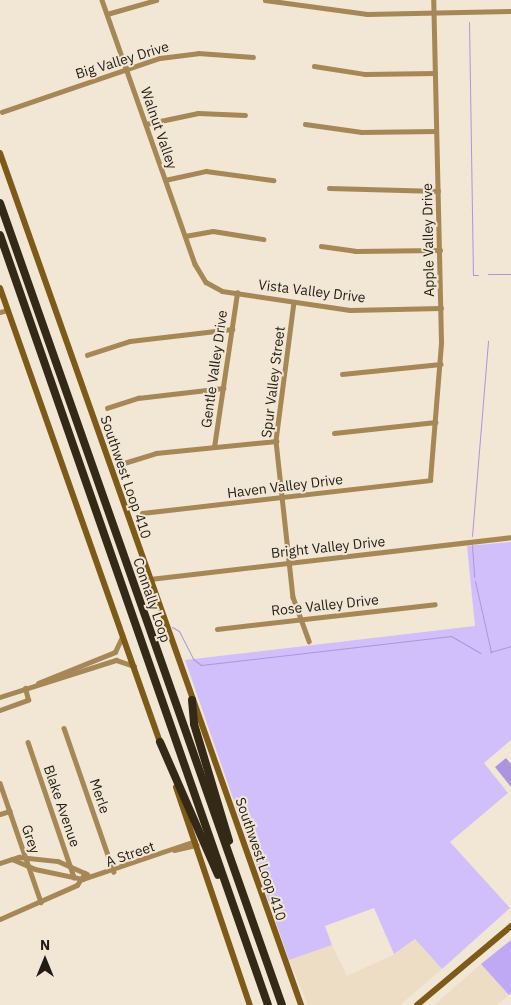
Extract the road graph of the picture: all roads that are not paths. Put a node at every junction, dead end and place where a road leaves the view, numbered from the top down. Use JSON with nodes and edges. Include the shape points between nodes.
{"nodes":[{"id":1,"x":102,"y":0,"type":"edge"},
{"id":2,"x":156,"y":0,"type":"edge"},
{"id":3,"x":265,"y":0,"type":"edge"},
{"id":4,"x":433,"y":0,"type":"edge"},
{"id":5,"x":511,"y":11,"type":"edge"},
{"id":6,"x":434,"y":13,"type":"junction"},
{"id":7,"x":106,"y":14,"type":"junction"},
{"id":8,"x":253,"y":57,"type":"dead end"},
{"id":9,"x":314,"y":66,"type":"dead end"},
{"id":10,"x":126,"y":68,"type":"junction"},
{"id":11,"x":436,"y":73,"type":"junction"},
{"id":12,"x":2,"y":112,"type":"dead end"},
{"id":13,"x":246,"y":115,"type":"dead end"},
{"id":14,"x":146,"y":124,"type":"junction"},
{"id":15,"x":305,"y":124,"type":"dead end"},
{"id":16,"x":436,"y":131,"type":"junction"},
{"id":17,"x":0,"y":153,"type":"edge"},
{"id":18,"x":165,"y":180,"type":"junction"},
{"id":19,"x":273,"y":180,"type":"dead end"},
{"id":20,"x":329,"y":188,"type":"dead end"},
{"id":21,"x":438,"y":191,"type":"junction"},
{"id":22,"x":0,"y":203,"type":"edge"},
{"id":23,"x":0,"y":235,"type":"edge"},
{"id":24,"x":185,"y":236,"type":"junction"},
{"id":25,"x":263,"y":239,"type":"dead end"},
{"id":26,"x":321,"y":246,"type":"dead end"},
{"id":27,"x":440,"y":250,"type":"junction"},
{"id":28,"x":194,"y":263,"type":"joint"},
{"id":29,"x":0,"y":288,"type":"edge"},
{"id":30,"x":237,"y":293,"type":"junction"},
{"id":31,"x":294,"y":302,"type":"junction"},
{"id":32,"x":441,"y":308,"type":"junction"},
{"id":33,"x":8,"y":310,"type":"junction"},
{"id":34,"x":0,"y":312,"type":"edge"},
{"id":35,"x":232,"y":329,"type":"junction"},
{"id":36,"x":87,"y":355,"type":"dead end"},
{"id":37,"x":440,"y":364,"type":"junction"},
{"id":38,"x":342,"y":374,"type":"dead end"},
{"id":39,"x":223,"y":388,"type":"junction"},
{"id":40,"x":106,"y":408,"type":"dead end"},
{"id":41,"x":435,"y":422,"type":"junction"},
{"id":42,"x":334,"y":432,"type":"dead end"},
{"id":43,"x":276,"y":441,"type":"junction"},
{"id":44,"x":214,"y":447,"type":"junction"},
{"id":45,"x":124,"y":463,"type":"dead end"},
{"id":46,"x":430,"y":480,"type":"joint"},
{"id":47,"x":281,"y":498,"type":"junction"},
{"id":48,"x":142,"y":513,"type":"dead end"},
{"id":49,"x":511,"y":537,"type":"edge"},
{"id":50,"x":289,"y":562,"type":"junction"},
{"id":51,"x":148,"y":579,"type":"junction"},
{"id":52,"x":436,"y":604,"type":"dead end"},
{"id":53,"x":299,"y":620,"type":"junction"},
{"id":54,"x":217,"y":628,"type":"dead end"},
{"id":55,"x":123,"y":636,"type":"junction"},
{"id":56,"x":309,"y":641,"type":"dead end"},
{"id":57,"x":84,"y":662,"type":"junction"},
{"id":58,"x":134,"y":666,"type":"junction"},
{"id":59,"x":87,"y":670,"type":"junction"},
{"id":60,"x":25,"y":688,"type":"junction"},
{"id":61,"x":0,"y":697,"type":"edge"},
{"id":62,"x":192,"y":700,"type":"junction"},
{"id":63,"x":0,"y":710,"type":"edge"},
{"id":64,"x":64,"y":728,"type":"dead end"},
{"id":65,"x":28,"y":742,"type":"dead end"},
{"id":66,"x":160,"y":742,"type":"junction"},
{"id":67,"x":0,"y":783,"type":"edge"},
{"id":68,"x":10,"y":811,"type":"junction"},
{"id":69,"x":0,"y":814,"type":"edge"},
{"id":70,"x":196,"y":843,"type":"junction"},
{"id":71,"x":26,"y":858,"type":"junction"},
{"id":72,"x":12,"y":859,"type":"junction"},
{"id":73,"x":232,"y":863,"type":"junction"},
{"id":74,"x":0,"y":864,"type":"edge"},
{"id":75,"x":70,"y":866,"type":"junction"},
{"id":76,"x":29,"y":867,"type":"junction"},
{"id":77,"x":114,"y":872,"type":"junction"},
{"id":78,"x":85,"y":873,"type":"junction"},
{"id":79,"x":74,"y":877,"type":"junction"},
{"id":80,"x":93,"y":877,"type":"junction"},
{"id":81,"x":82,"y":879,"type":"junction"},
{"id":82,"x":41,"y":902,"type":"junction"},
{"id":83,"x":234,"y":908,"type":"junction"},
{"id":84,"x":0,"y":919,"type":"edge"},
{"id":85,"x":511,"y":926,"type":"edge"},
{"id":86,"x":250,"y":1005,"type":"edge"},
{"id":87,"x":268,"y":1005,"type":"edge"},
{"id":88,"x":282,"y":1005,"type":"edge"},
{"id":89,"x":301,"y":1005,"type":"edge"},
{"id":90,"x":417,"y":1005,"type":"edge"}],
"edges":[{"from":1,"to":7,"type":"street","name":"Walnut Valley"},
{"from":2,"to":7,"type":"street"},
{"from":3,"to":6,"type":"street","via":[[356,14]]},
{"from":4,"to":6,"type":"street","name":"Apple Valley Drive"},
{"from":5,"to":6,"type":"street"},
{"from":6,"to":11,"type":"street","name":"Apple Valley Drive"},
{"from":7,"to":10,"type":"street","name":"Walnut Valley"},
{"from":8,"to":10,"type":"street","name":"Big Valley Drive","via":[[181,54]]},
{"from":9,"to":11,"type":"street","via":[[365,74]]},
{"from":10,"to":12,"type":"street","name":"Big Valley Drive"},
{"from":10,"to":14,"type":"street","name":"Walnut Valley"},
{"from":11,"to":16,"type":"street","name":"Apple Valley Drive"},
{"from":13,"to":14,"type":"street","via":[[198,113]]},
{"from":14,"to":18,"type":"street","name":"Walnut Valley"},
{"from":15,"to":16,"type":"street","via":[[361,132]]},
{"from":16,"to":21,"type":"street","name":"Apple Valley Drive"},
{"from":17,"to":51,"type":"main road","name":"Southwest Loop 410"},
{"from":18,"to":19,"type":"street","via":[[206,171]]},
{"from":18,"to":24,"type":"street","name":"Walnut Valley"},
{"from":20,"to":21,"type":"street"},
{"from":21,"to":27,"type":"street","name":"Apple Valley Drive"},
{"from":22,"to":73,"type":"highway","name":"Connally Loop"},
{"from":23,"to":83,"type":"highway","name":"Connally Loop"},
{"from":24,"to":25,"type":"street","via":[[213,231]]},
{"from":24,"to":28,"type":"street","name":"Walnut Valley"},
{"from":26,"to":27,"type":"street","via":[[356,251]]},
{"from":27,"to":32,"type":"street","name":"Apple Valley Drive"},
{"from":28,"to":30,"type":"street","name":"Vista Valley Drive","via":[[209,285]]},
{"from":29,"to":33,"type":"main road"},
{"from":30,"to":31,"type":"street","name":"Vista Valley Drive"},
{"from":30,"to":35,"type":"street","name":"Gentle Valley Drive"},
{"from":31,"to":32,"type":"street","name":"Vista Valley Drive","via":[[350,310]]},
{"from":31,"to":43,"type":"street","name":"Spur Valley Street"},
{"from":32,"to":37,"type":"street","name":"Apple Valley Drive"},
{"from":33,"to":34,"type":"street"},
{"from":33,"to":55,"type":"main road"},
{"from":35,"to":36,"type":"street","via":[[130,341]]},
{"from":35,"to":39,"type":"street","name":"Gentle Valley Drive"},
{"from":37,"to":38,"type":"street"},
{"from":37,"to":41,"type":"street","name":"Apple Valley Drive"},
{"from":39,"to":40,"type":"street","via":[[138,398]]},
{"from":39,"to":44,"type":"street","name":"Gentle Valley Drive"},
{"from":41,"to":42,"type":"street"},
{"from":41,"to":46,"type":"street","name":"Apple Valley Drive"},
{"from":43,"to":44,"type":"street"},
{"from":43,"to":47,"type":"street","name":"Spur Valley Street"},
{"from":44,"to":45,"type":"street","via":[[156,454]]},
{"from":46,"to":47,"type":"street","name":"Haven Valley Drive"},
{"from":47,"to":48,"type":"street","name":"Haven Valley Drive"},
{"from":47,"to":50,"type":"street","name":"Spur Valley Street"},
{"from":49,"to":50,"type":"street","name":"Bright Valley Drive"},
{"from":50,"to":51,"type":"street","name":"Bright Valley Drive"},
{"from":50,"to":53,"type":"street","name":"Spur Valley Street"},
{"from":51,"to":62,"type":"main road","name":"Southwest Loop 410"},
{"from":52,"to":53,"type":"street","name":"Rose Valley Drive"},
{"from":53,"to":54,"type":"street","name":"Rose Valley Drive"},
{"from":53,"to":56,"type":"street","name":"Spur Valley Street"},
{"from":55,"to":57,"type":"street","via":[[118,649]]},
{"from":55,"to":58,"type":"main road"},
{"from":57,"to":59,"type":"street"},
{"from":57,"to":60,"type":"street"},
{"from":58,"to":59,"type":"street","via":[[116,660]]},
{"from":58,"to":66,"type":"main road"},
{"from":59,"to":60,"type":"street"},
{"from":60,"to":61,"type":"street"},
{"from":60,"to":63,"type":"street","via":[[28,700]]},
{"from":62,"to":73,"type":"highway"},
{"from":62,"to":89,"type":"main road","name":"Southwest Loop 410"},
{"from":64,"to":77,"type":"street","name":"Merle"},
{"from":65,"to":75,"type":"street","name":"Blake Avenue"},
{"from":66,"to":70,"type":"main road"},
{"from":66,"to":83,"type":"highway"},
{"from":67,"to":68,"type":"street","name":"Grey"},
{"from":68,"to":69,"type":"street"},
{"from":68,"to":71,"type":"street","name":"Grey"},
{"from":70,"to":77,"type":"street","name":"A Street"},
{"from":70,"to":86,"type":"main road"},
{"from":71,"to":72,"type":"street","name":"A Street"},
{"from":71,"to":75,"type":"street","name":"A Street"},
{"from":71,"to":76,"type":"street","name":"Grey"},
{"from":72,"to":74,"type":"street","name":"A Street"},
{"from":72,"to":76,"type":"street","name":"A Street"},
{"from":73,"to":88,"type":"highway","name":"Connally Loop"},
{"from":75,"to":78,"type":"street","name":"A Street"},
{"from":75,"to":79,"type":"street","name":"Blake Avenue"},
{"from":76,"to":79,"type":"street","name":"A Street"},
{"from":76,"to":82,"type":"street","name":"Grey"},
{"from":77,"to":80,"type":"street","name":"A Street"},
{"from":78,"to":80,"type":"street","name":"A Street"},
{"from":78,"to":81,"type":"street"},
{"from":79,"to":81,"type":"street","name":"A Street"},
{"from":80,"to":81,"type":"street","name":"A Street"},
{"from":81,"to":82,"type":"street"},
{"from":82,"to":84,"type":"street"},
{"from":83,"to":87,"type":"highway","name":"Connally Loop"},
{"from":85,"to":90,"type":"main road"}]}
